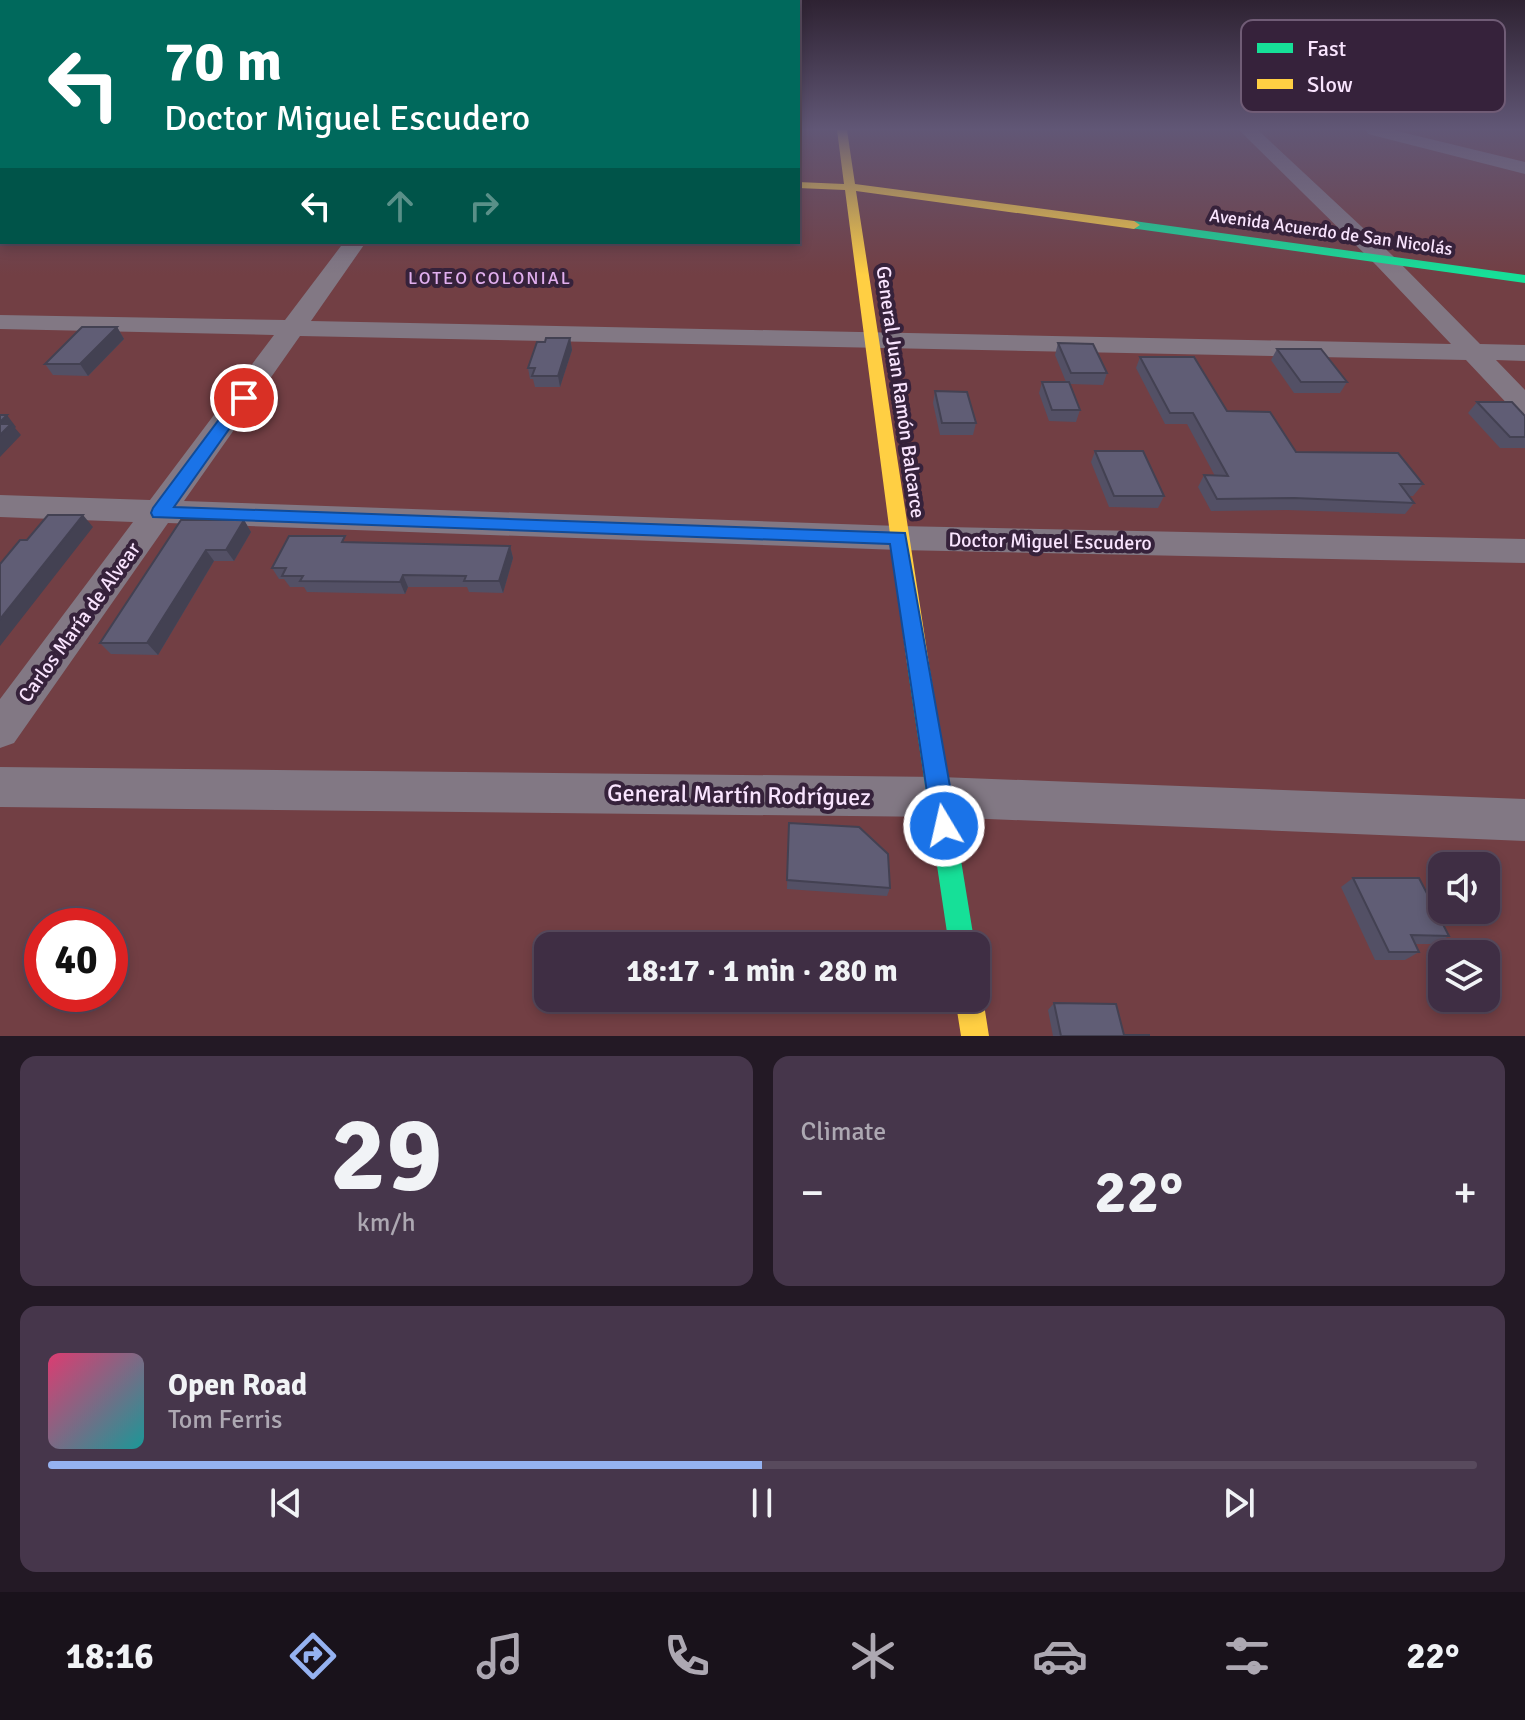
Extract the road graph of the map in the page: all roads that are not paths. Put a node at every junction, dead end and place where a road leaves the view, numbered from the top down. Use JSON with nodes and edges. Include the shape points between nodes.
{"nodes":[{"id":1,"x":846,"y":178,"type":"edge"},
{"id":2,"x":848,"y":178,"type":"edge"},
{"id":3,"x":850,"y":178,"type":"edge"},
{"id":4,"x":851,"y":178,"type":"edge"},
{"id":5,"x":1298,"y":178,"type":"edge"},
{"id":6,"x":800,"y":185,"type":"edge"},
{"id":7,"x":1363,"y":241,"type":"junction"},
{"id":8,"x":354,"y":244,"type":"edge"},
{"id":9,"x":1384,"y":260,"type":"junction"},
{"id":10,"x":1525,"y":262,"type":"edge"},
{"id":11,"x":1525,"y":279,"type":"edge"},
{"id":12,"x":0,"y":322,"type":"edge"},
{"id":13,"x":294,"y":329,"type":"junction"},
{"id":14,"x":874,"y":339,"type":"junction"},
{"id":15,"x":1471,"y":352,"type":"junction"},
{"id":16,"x":1525,"y":353,"type":"edge"},
{"id":17,"x":1525,"y":406,"type":"edge"},
{"id":18,"x":0,"y":506,"type":"edge"},
{"id":19,"x":160,"y":513,"type":"junction"},
{"id":20,"x":899,"y":538,"type":"junction"},
{"id":21,"x":1525,"y":551,"type":"edge"},
{"id":22,"x":0,"y":730,"type":"edge"},
{"id":23,"x":0,"y":787,"type":"edge"},
{"id":24,"x":940,"y":797,"type":"junction"},
{"id":25,"x":1525,"y":820,"type":"edge"},
{"id":26,"x":960,"y":932,"type":"edge"},
{"id":27,"x":971,"y":1012,"type":"edge"},
{"id":28,"x":975,"y":1036,"type":"edge"}],
"edges":[{"from":1,"to":6,"type":"street","name":"Avenida Acuerdo de San Nicolás"},
{"from":2,"to":14,"type":"street","name":"General Juan Ramón Balcarce"},
{"from":3,"to":9,"type":"street","name":"Avenida Acuerdo de San Nicolás"},
{"from":4,"to":7,"type":"street","name":"Avenida Acuerdo de San Nicolás"},
{"from":5,"to":7,"type":"street"},
{"from":7,"to":9,"type":"street"},
{"from":7,"to":10,"type":"street","name":"Avenida Acuerdo de San Nicolás"},
{"from":8,"to":13,"type":"street","name":"Carlos María de Alvear"},
{"from":9,"to":11,"type":"street","name":"Avenida Acuerdo de San Nicolás"},
{"from":9,"to":15,"type":"street"},
{"from":12,"to":13,"type":"street"},
{"from":13,"to":14,"type":"street"},
{"from":13,"to":19,"type":"street","name":"Carlos María de Alvear"},
{"from":14,"to":15,"type":"street"},
{"from":14,"to":20,"type":"street","name":"General Juan Ramón Balcarce"},
{"from":15,"to":16,"type":"street"},
{"from":15,"to":17,"type":"street"},
{"from":18,"to":19,"type":"street","name":"Doctor Miguel Escudero"},
{"from":19,"to":20,"type":"street","name":"Doctor Miguel Escudero"},
{"from":19,"to":22,"type":"street","name":"Carlos María de Alvear"},
{"from":20,"to":21,"type":"street","name":"Doctor Miguel Escudero"},
{"from":20,"to":24,"type":"street","name":"General Juan Ramón Balcarce"},
{"from":23,"to":24,"type":"street","name":"General Martín Rodríguez"},
{"from":24,"to":25,"type":"street","name":"General Martín Rodríguez"},
{"from":24,"to":26,"type":"street","name":"General Juan Ramón Balcarce"},
{"from":27,"to":28,"type":"street"}]}
